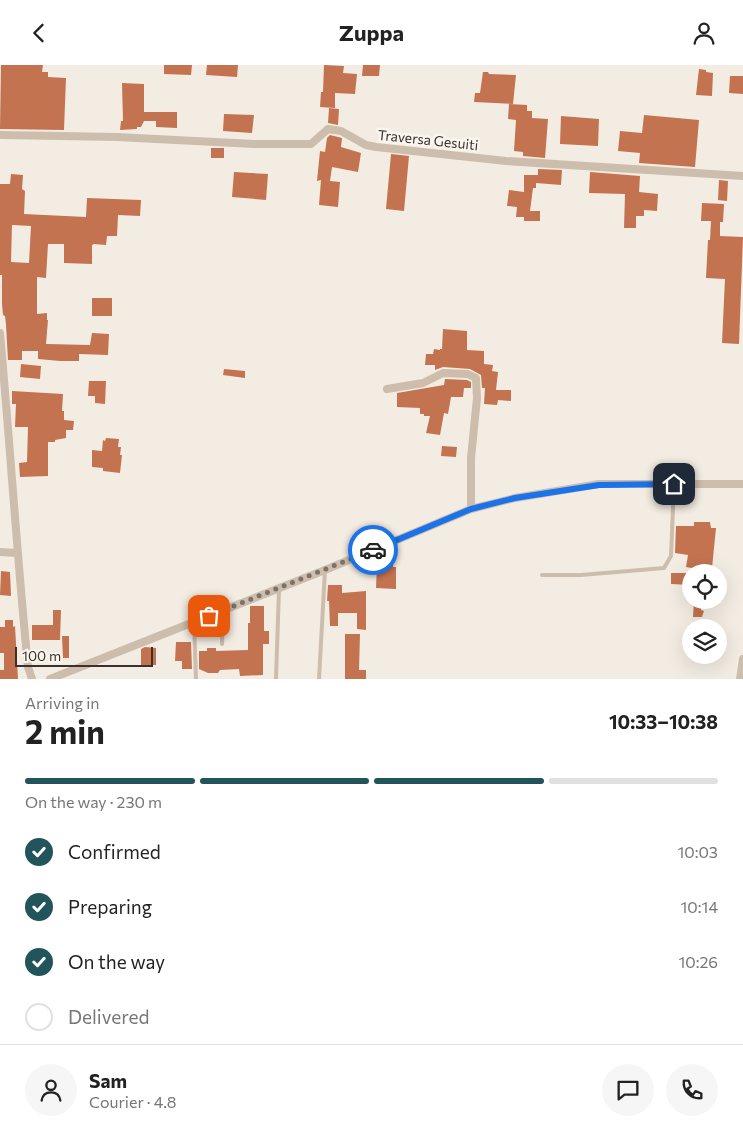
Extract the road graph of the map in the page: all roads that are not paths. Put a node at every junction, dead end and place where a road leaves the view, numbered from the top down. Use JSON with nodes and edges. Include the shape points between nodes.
{"nodes":[{"id":1,"x":0,"y":135,"type":"edge"},
{"id":2,"x":743,"y":175,"type":"edge"},
{"id":3,"x":0,"y":333,"type":"edge"},
{"id":4,"x":387,"y":389,"type":"dead end"},
{"id":5,"x":674,"y":484,"type":"junction"},
{"id":6,"x":743,"y":484,"type":"edge"},
{"id":7,"x":471,"y":509,"type":"junction"},
{"id":8,"x":0,"y":552,"type":"edge"},
{"id":9,"x":17,"y":553,"type":"junction"},
{"id":10,"x":325,"y":570,"type":"junction"},
{"id":11,"x":542,"y":575,"type":"dead end"},
{"id":12,"x":279,"y":589,"type":"junction"},
{"id":13,"x":223,"y":611,"type":"junction"},
{"id":14,"x":194,"y":622,"type":"junction"},
{"id":15,"x":222,"y":644,"type":"dead end"},
{"id":16,"x":743,"y":659,"type":"edge"},
{"id":17,"x":32,"y":679,"type":"edge"},
{"id":18,"x":50,"y":679,"type":"edge"},
{"id":19,"x":196,"y":679,"type":"edge"},
{"id":20,"x":276,"y":679,"type":"edge"},
{"id":21,"x":319,"y":679,"type":"edge"},
{"id":22,"x":740,"y":679,"type":"edge"}],
"edges":[{"from":1,"to":2,"type":"street","name":"Traversa Gesuiti","via":[[311,144],[328,129],[341,131],[376,147],[506,161]]},
{"from":3,"to":9,"type":"street"},
{"from":4,"to":7,"type":"street","via":[[423,383],[443,373],[468,374],[476,378]]},
{"from":5,"to":6,"type":"street"},
{"from":5,"to":7,"type":"street","via":[[579,487]]},
{"from":5,"to":11,"type":"lane","via":[[671,556],[664,569]]},
{"from":7,"to":10,"type":"street"},
{"from":8,"to":9,"type":"street"},
{"from":9,"to":17,"type":"street","via":[[28,667]]},
{"from":10,"to":12,"type":"street"},
{"from":10,"to":21,"type":"lane"},
{"from":12,"to":13,"type":"street"},
{"from":12,"to":20,"type":"lane"},
{"from":13,"to":14,"type":"street"},
{"from":13,"to":15,"type":"lane"},
{"from":14,"to":18,"type":"street"},
{"from":14,"to":19,"type":"lane"},
{"from":16,"to":22,"type":"street"}]}
